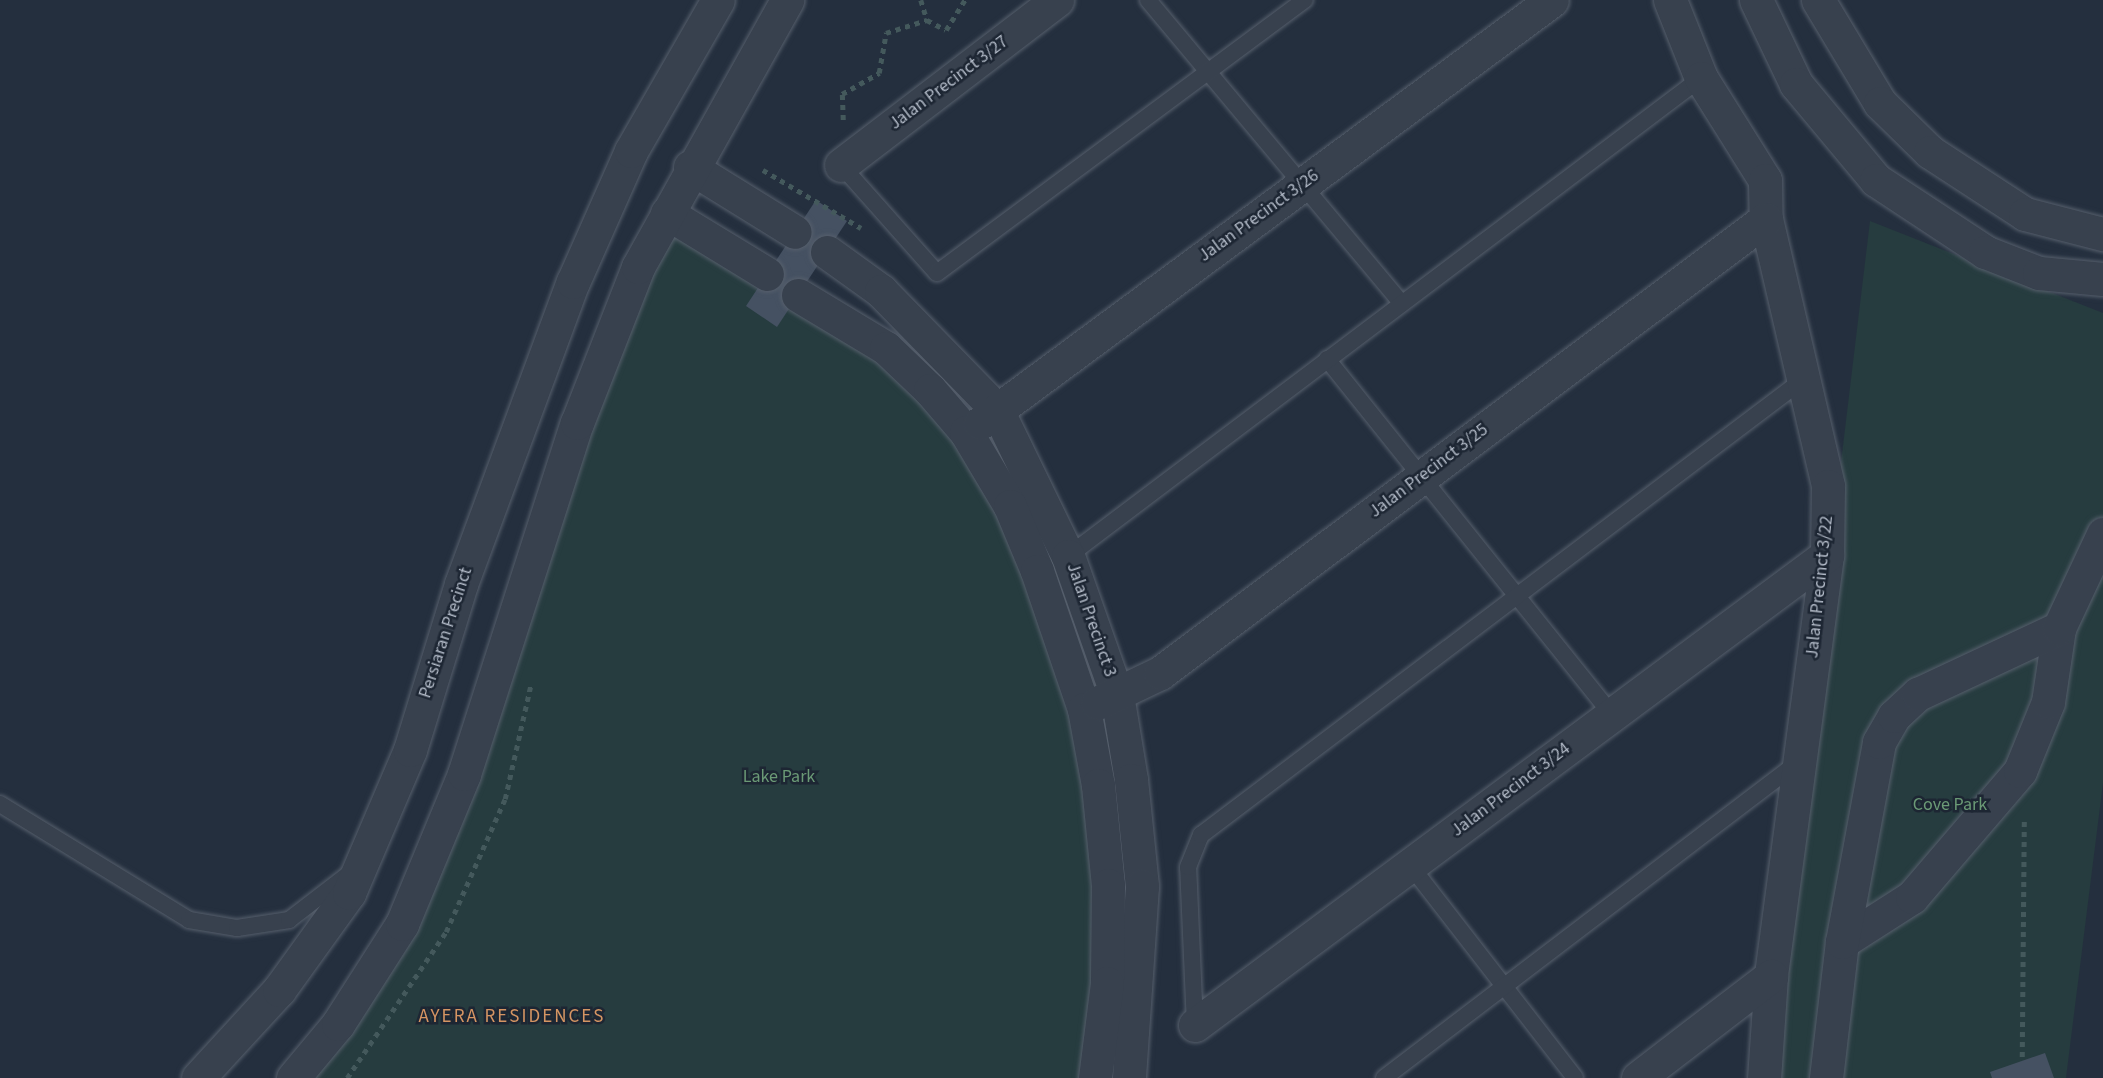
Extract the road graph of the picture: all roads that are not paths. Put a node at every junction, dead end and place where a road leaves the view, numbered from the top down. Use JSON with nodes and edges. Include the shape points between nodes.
{"nodes":[{"id":1,"x":718,"y":0,"type":"edge"},
{"id":2,"x":787,"y":0,"type":"edge"},
{"id":3,"x":1057,"y":0,"type":"edge"},
{"id":4,"x":1148,"y":0,"type":"edge"},
{"id":5,"x":1305,"y":0,"type":"edge"},
{"id":6,"x":1552,"y":0,"type":"edge"},
{"id":7,"x":1670,"y":0,"type":"edge"},
{"id":8,"x":1756,"y":0,"type":"edge"},
{"id":9,"x":1818,"y":0,"type":"edge"},
{"id":10,"x":1209,"y":72,"type":"junction"},
{"id":11,"x":1701,"y":78,"type":"junction"},
{"id":12,"x":841,"y":165,"type":"joint"},
{"id":13,"x":691,"y":167,"type":"junction"},
{"id":14,"x":1303,"y":184,"type":"junction"},
{"id":15,"x":667,"y":214,"type":"junction"},
{"id":16,"x":1766,"y":219,"type":"junction"},
{"id":17,"x":2103,"y":234,"type":"edge"},
{"id":18,"x":827,"y":252,"type":"dead end"},
{"id":19,"x":857,"y":271,"type":"junction"},
{"id":20,"x":2103,"y":279,"type":"edge"},
{"id":21,"x":798,"y":295,"type":"dead end"},
{"id":22,"x":1401,"y":303,"type":"junction"},
{"id":23,"x":834,"y":314,"type":"junction"},
{"id":24,"x":1327,"y":359,"type":"junction"},
{"id":25,"x":1805,"y":378,"type":"junction"},
{"id":26,"x":997,"y":410,"type":"junction"},
{"id":27,"x":966,"y":432,"type":"junction"},
{"id":28,"x":1421,"y":478,"type":"junction"},
{"id":29,"x":2103,"y":534,"type":"edge"},
{"id":30,"x":1826,"y":555,"type":"junction"},
{"id":31,"x":1068,"y":556,"type":"junction"},
{"id":32,"x":1517,"y":597,"type":"junction"},
{"id":33,"x":2059,"y":628,"type":"junction"},
{"id":34,"x":1117,"y":695,"type":"junction"},
{"id":35,"x":1084,"y":709,"type":"junction"},
{"id":36,"x":1612,"y":715,"type":"junction"},
{"id":37,"x":1798,"y":763,"type":"junction"},
{"id":38,"x":0,"y":804,"type":"edge"},
{"id":39,"x":1410,"y":865,"type":"junction"},
{"id":40,"x":360,"y":866,"type":"junction"},
{"id":41,"x":1842,"y":942,"type":"junction"},
{"id":42,"x":1771,"y":976,"type":"junction"},
{"id":43,"x":1504,"y":986,"type":"junction"},
{"id":44,"x":1195,"y":1025,"type":"joint"},
{"id":45,"x":198,"y":1078,"type":"edge"},
{"id":46,"x":293,"y":1078,"type":"edge"},
{"id":47,"x":1095,"y":1078,"type":"edge"},
{"id":48,"x":1129,"y":1078,"type":"edge"},
{"id":49,"x":1384,"y":1078,"type":"edge"},
{"id":50,"x":1575,"y":1078,"type":"edge"},
{"id":51,"x":1638,"y":1078,"type":"edge"},
{"id":52,"x":1764,"y":1078,"type":"edge"},
{"id":53,"x":1826,"y":1078,"type":"edge"}],
"edges":[{"from":1,"to":40,"type":"street","name":"Persiaran Precinct","via":[[631,151],[517,427],[410,750]]},
{"from":2,"to":13,"type":"street"},
{"from":3,"to":12,"type":"street","name":"Jalan Precinct 3/27"},
{"from":4,"to":10,"type":"lane"},
{"from":5,"to":10,"type":"lane"},
{"from":6,"to":14,"type":"street","name":"Jalan Precinct 3/26"},
{"from":7,"to":11,"type":"street","name":"Jalan Precinct 3/22"},
{"from":8,"to":20,"type":"street","via":[[1796,84],[1876,180],[1985,252],[2039,273]]},
{"from":9,"to":17,"type":"street","via":[[1880,103],[1930,152],[2025,214]]},
{"from":10,"to":12,"type":"lane","via":[[937,273]]},
{"from":10,"to":14,"type":"lane"},
{"from":11,"to":16,"type":"street","name":"Jalan Precinct 3/22","via":[[1760,166]]},
{"from":11,"to":22,"type":"lane"},
{"from":13,"to":15,"type":"street"},
{"from":13,"to":15,"type":"street","via":[[788,228],[761,271]]},
{"from":14,"to":22,"type":"lane"},
{"from":14,"to":26,"type":"street","name":"Jalan Precinct 3/26"},
{"from":15,"to":46,"type":"street","via":[[638,267],[577,423],[464,774],[402,924],[338,1024]]},
{"from":16,"to":25,"type":"street","name":"Jalan Precinct 3/22"},
{"from":16,"to":28,"type":"street","name":"Jalan Precinct 3/25"},
{"from":18,"to":19,"type":"street","name":"Jalan Precinct 3"},
{"from":19,"to":23,"type":"street"},
{"from":19,"to":26,"type":"street","name":"Jalan Precinct 3"},
{"from":21,"to":23,"type":"street","name":"Jalan Precinct 3"},
{"from":22,"to":24,"type":"lane"},
{"from":23,"to":27,"type":"street","name":"Jalan Precinct 3","via":[[886,348]]},
{"from":24,"to":28,"type":"lane"},
{"from":24,"to":31,"type":"lane"},
{"from":25,"to":30,"type":"street","name":"Jalan Precinct 3/22","via":[[1824,450]]},
{"from":25,"to":32,"type":"lane"},
{"from":26,"to":27,"type":"street","name":"Jalan Precinct 3/26"},
{"from":26,"to":31,"type":"street","name":"Jalan Precinct 3"},
{"from":27,"to":35,"type":"street","name":"Jalan Precinct 3","via":[[1019,528]]},
{"from":28,"to":32,"type":"lane"},
{"from":28,"to":34,"type":"street","name":"Jalan Precinct 3/25","via":[[1160,673]]},
{"from":29,"to":33,"type":"street"},
{"from":30,"to":36,"type":"street","name":"Jalan Precinct 3/24"},
{"from":30,"to":37,"type":"street","name":"Jalan Precinct 3/22"},
{"from":31,"to":34,"type":"street","name":"Jalan Precinct 3"},
{"from":32,"to":36,"type":"lane"},
{"from":32,"to":44,"type":"lane","via":[[1192,845]]},
{"from":33,"to":41,"type":"street","via":[[2048,702],[2024,763],[1912,897]]},
{"from":33,"to":41,"type":"street","via":[[1918,694],[1894,716],[1871,771]]},
{"from":34,"to":35,"type":"street","name":"Jalan Precinct 3/25"},
{"from":34,"to":48,"type":"street","name":"Jalan Precinct 3","via":[[1142,886]]},
{"from":35,"to":47,"type":"street","name":"Jalan Precinct 3","via":[[1108,885],[1107,983]]},
{"from":36,"to":39,"type":"street","name":"Jalan Precinct 3/24"},
{"from":37,"to":42,"type":"street","name":"Jalan Precinct 3/22"},
{"from":37,"to":43,"type":"lane"},
{"from":38,"to":40,"type":"lane","via":[[189,920],[237,928],[289,920]]},
{"from":39,"to":43,"type":"lane"},
{"from":39,"to":44,"type":"street","name":"Jalan Precinct 3/24"},
{"from":40,"to":45,"type":"street","name":"Persiaran Precinct","via":[[349,892],[279,990]]},
{"from":41,"to":53,"type":"street"},
{"from":42,"to":51,"type":"street"},
{"from":42,"to":52,"type":"street","name":"Jalan Precinct 3/22"},
{"from":43,"to":49,"type":"lane"},
{"from":43,"to":50,"type":"lane"}]}
